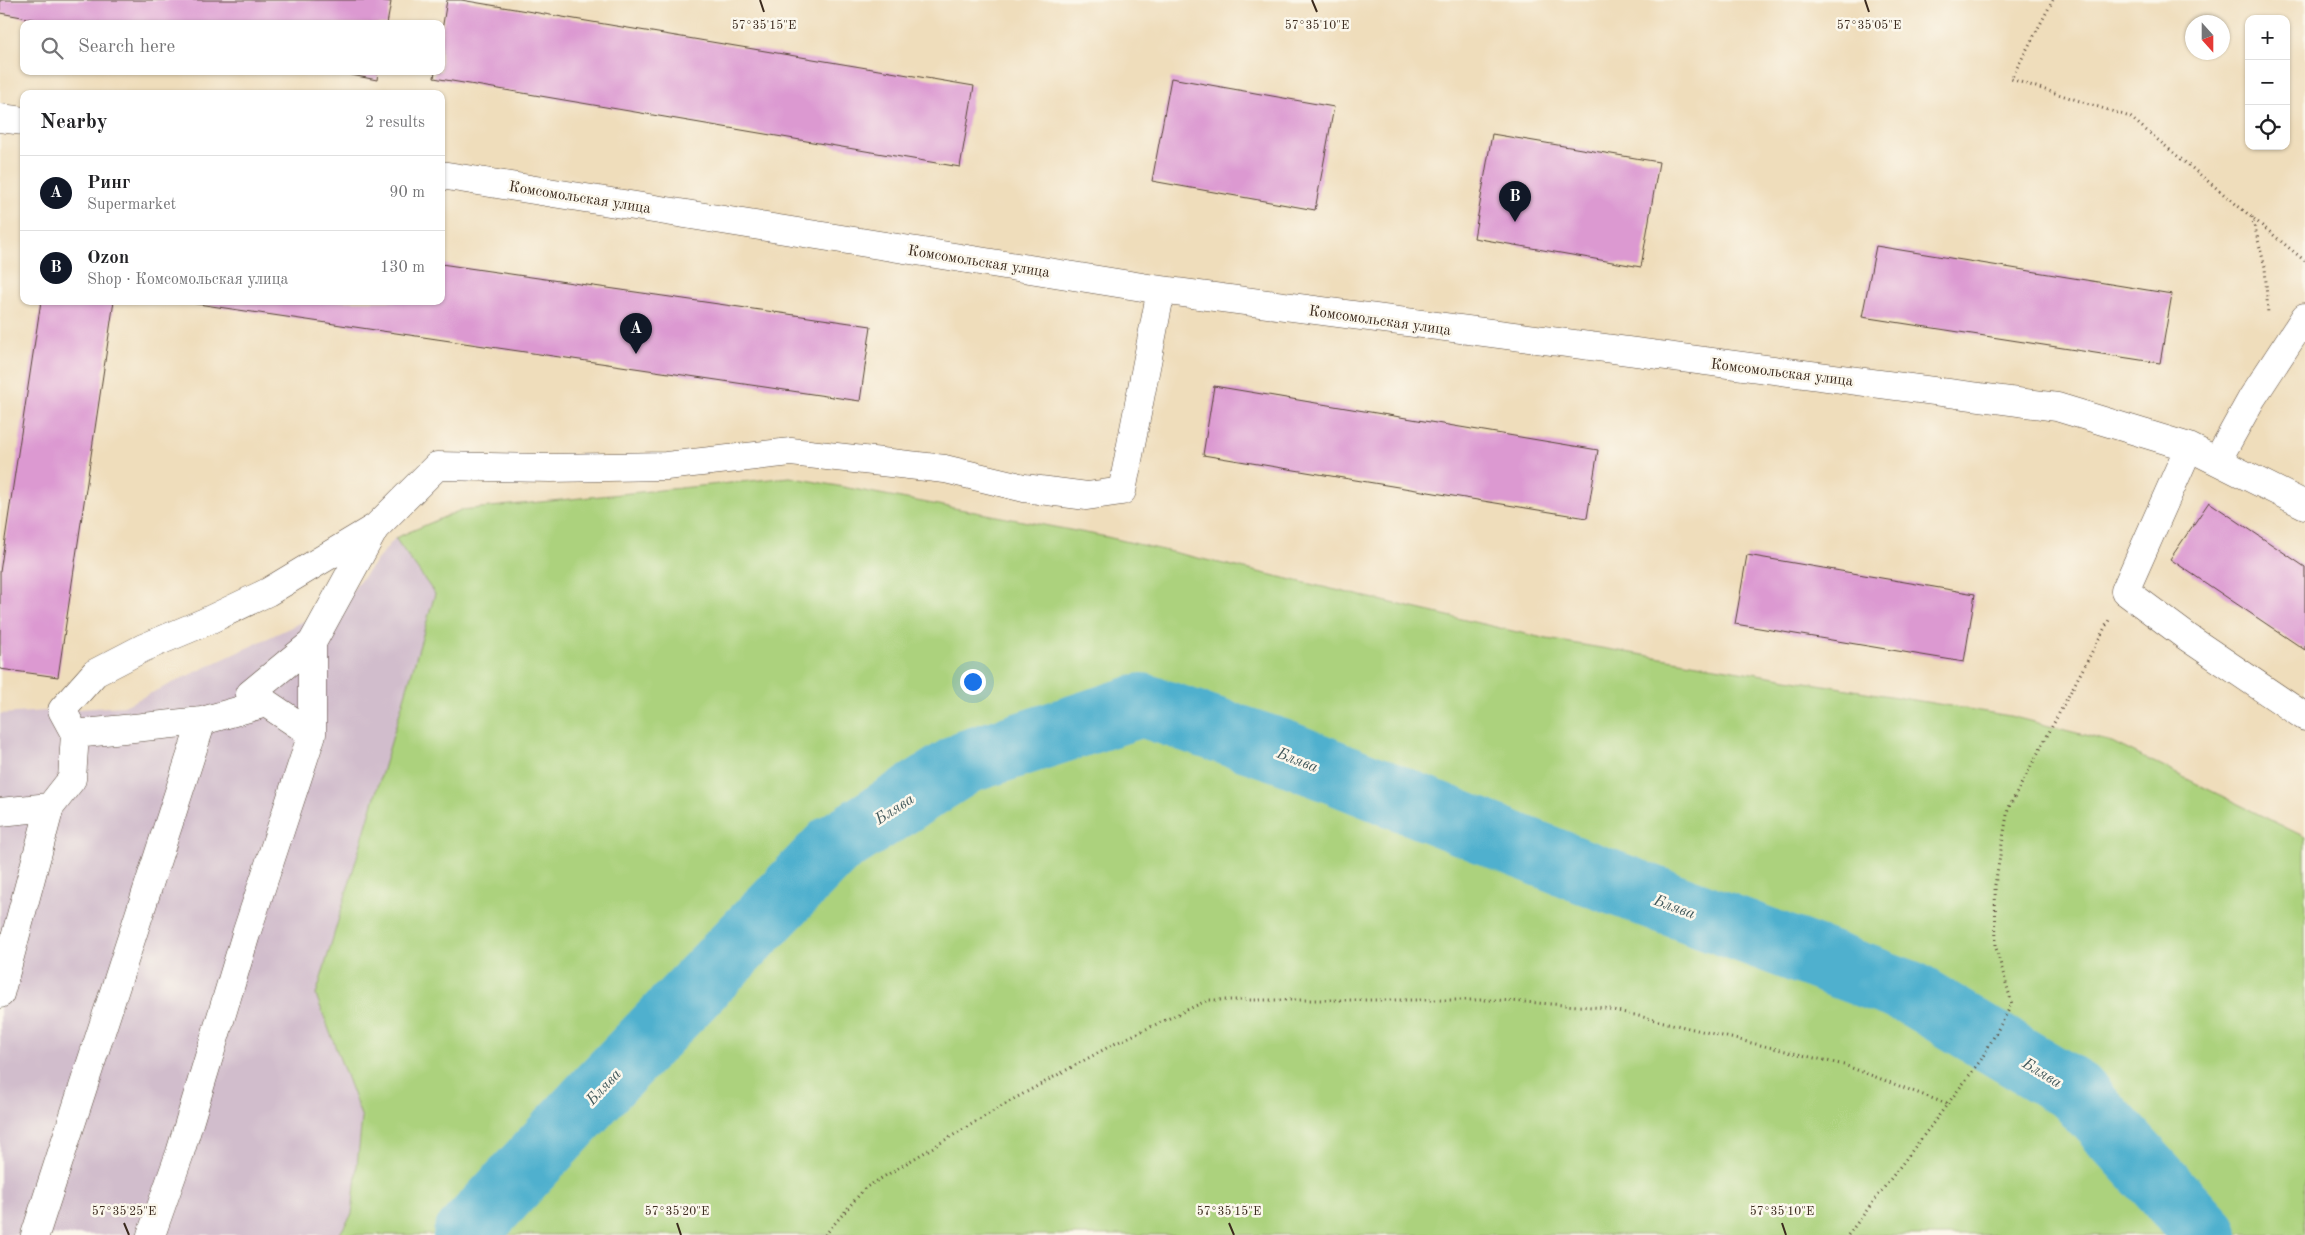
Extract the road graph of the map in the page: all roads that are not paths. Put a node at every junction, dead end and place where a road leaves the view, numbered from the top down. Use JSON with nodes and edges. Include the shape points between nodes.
{"nodes":[{"id":1,"x":0,"y":118,"type":"edge"},
{"id":2,"x":20,"y":120,"type":"edge"},
{"id":3,"x":445,"y":176,"type":"edge"},
{"id":4,"x":1161,"y":290,"type":"junction"},
{"id":5,"x":2305,"y":317,"type":"edge"},
{"id":6,"x":2189,"y":447,"type":"junction"},
{"id":7,"x":2217,"y":461,"type":"junction"},
{"id":8,"x":2305,"y":505,"type":"edge"},
{"id":9,"x":376,"y":527,"type":"junction"},
{"id":10,"x":312,"y":642,"type":"junction"},
{"id":11,"x":266,"y":703,"type":"junction"},
{"id":12,"x":2305,"y":717,"type":"edge"},
{"id":13,"x":202,"y":720,"type":"junction"},
{"id":14,"x":75,"y":734,"type":"junction"},
{"id":15,"x":312,"y":734,"type":"junction"},
{"id":16,"x":50,"y":807,"type":"junction"},
{"id":17,"x":0,"y":812,"type":"edge"},
{"id":18,"x":0,"y":994,"type":"edge"},
{"id":19,"x":35,"y":1235,"type":"edge"},
{"id":20,"x":151,"y":1235,"type":"edge"}],
"edges":[{"from":1,"to":2,"type":"street"},
{"from":3,"to":4,"type":"street","name":"Комсомольская улица"},
{"from":4,"to":6,"type":"street","name":"Комсомольская улица","via":[[2057,407]]},
{"from":4,"to":9,"type":"street","via":[[1122,491],[1078,495],[1024,488],[944,469],[791,452],[666,466],[437,466]]},
{"from":5,"to":7,"type":"street","via":[[2252,398]]},
{"from":6,"to":7,"type":"street","name":"Комсомольская улица"},
{"from":6,"to":12,"type":"street","via":[[2125,591]]},
{"from":7,"to":8,"type":"street","name":"Комсомольская улица"},
{"from":9,"to":10,"type":"street"},
{"from":9,"to":14,"type":"street","via":[[268,592],[95,673],[62,710]]},
{"from":10,"to":11,"type":"street","via":[[250,694]]},
{"from":10,"to":15,"type":"street"},
{"from":11,"to":13,"type":"street"},
{"from":11,"to":15,"type":"street"},
{"from":13,"to":14,"type":"street"},
{"from":13,"to":19,"type":"street"},
{"from":14,"to":16,"type":"street","via":[[72,779]]},
{"from":15,"to":20,"type":"street","via":[[246,934],[180,1153]]},
{"from":16,"to":17,"type":"street"},
{"from":16,"to":18,"type":"street"}]}
